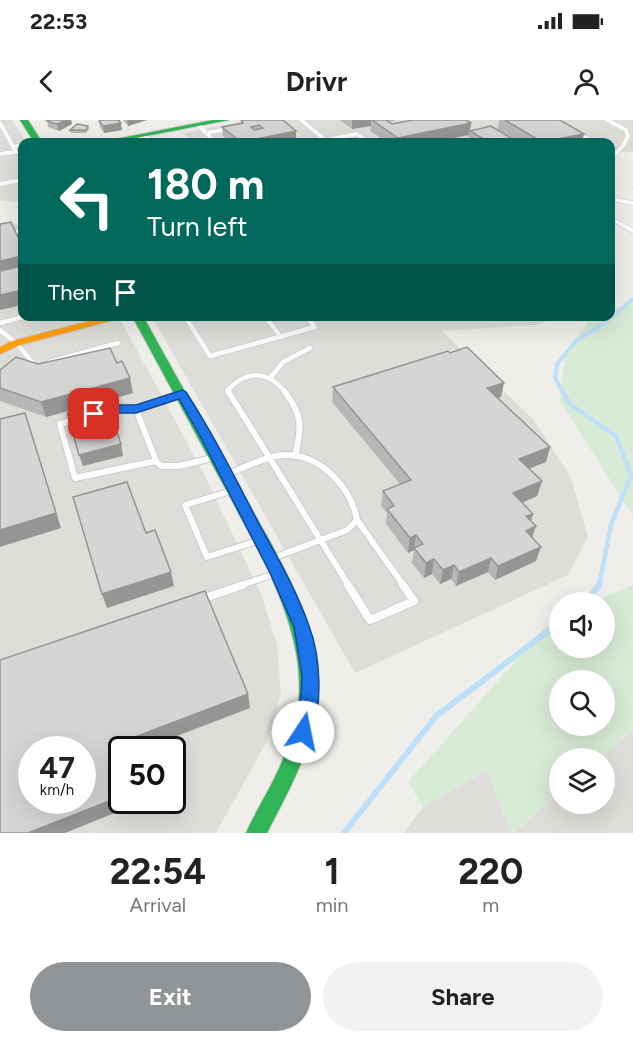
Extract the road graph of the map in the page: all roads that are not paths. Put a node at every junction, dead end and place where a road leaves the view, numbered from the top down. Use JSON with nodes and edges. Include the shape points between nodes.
{"nodes":[{"id":1,"x":24,"y":120,"type":"edge"},
{"id":2,"x":225,"y":120,"type":"edge"},
{"id":3,"x":301,"y":120,"type":"edge"},
{"id":4,"x":607,"y":120,"type":"edge"},
{"id":5,"x":0,"y":123,"type":"edge"},
{"id":6,"x":238,"y":127,"type":"edge"},
{"id":7,"x":202,"y":129,"type":"junction"},
{"id":8,"x":573,"y":133,"type":"edge"},
{"id":9,"x":140,"y":136,"type":"junction"},
{"id":10,"x":35,"y":138,"type":"edge"},
{"id":11,"x":128,"y":138,"type":"edge"},
{"id":12,"x":146,"y":138,"type":"edge"},
{"id":13,"x":211,"y":138,"type":"edge"},
{"id":14,"x":323,"y":138,"type":"edge"},
{"id":15,"x":340,"y":138,"type":"edge"},
{"id":16,"x":362,"y":138,"type":"edge"},
{"id":17,"x":586,"y":138,"type":"edge"},
{"id":18,"x":18,"y":146,"type":"edge"},
{"id":19,"x":13,"y":147,"type":"junction"},
{"id":20,"x":615,"y":147,"type":"edge"},
{"id":21,"x":621,"y":149,"type":"junction"},
{"id":22,"x":0,"y":154,"type":"edge"},
{"id":23,"x":615,"y":154,"type":"edge"},
{"id":24,"x":18,"y":181,"type":"edge"},
{"id":25,"x":0,"y":184,"type":"edge"},
{"id":26,"x":615,"y":200,"type":"edge"},
{"id":27,"x":633,"y":202,"type":"edge"},
{"id":28,"x":615,"y":221,"type":"edge"},
{"id":29,"x":0,"y":231,"type":"edge"},
{"id":30,"x":633,"y":231,"type":"edge"},
{"id":31,"x":18,"y":232,"type":"edge"},
{"id":32,"x":18,"y":318,"type":"edge"},
{"id":33,"x":105,"y":321,"type":"edge"},
{"id":34,"x":140,"y":321,"type":"edge"},
{"id":35,"x":188,"y":321,"type":"edge"},
{"id":36,"x":269,"y":321,"type":"edge"},
{"id":37,"x":310,"y":321,"type":"edge"},
{"id":38,"x":0,"y":323,"type":"edge"},
{"id":39,"x":0,"y":330,"type":"edge"},
{"id":40,"x":281,"y":337,"type":"junction"},
{"id":41,"x":118,"y":343,"type":"dead end"},
{"id":42,"x":16,"y":344,"type":"junction"},
{"id":43,"x":310,"y":348,"type":"dead end"},
{"id":44,"x":0,"y":351,"type":"edge"},
{"id":45,"x":35,"y":365,"type":"junction"},
{"id":46,"x":24,"y":367,"type":"edge"},
{"id":47,"x":271,"y":377,"type":"junction"},
{"id":48,"x":182,"y":394,"type":"junction"},
{"id":49,"x":136,"y":409,"type":"junction"},
{"id":50,"x":91,"y":415,"type":"edge"},
{"id":51,"x":81,"y":418,"type":"edge"},
{"id":52,"x":294,"y":456,"type":"junction"},
{"id":53,"x":217,"y":457,"type":"junction"},
{"id":54,"x":270,"y":459,"type":"junction"},
{"id":55,"x":156,"y":461,"type":"junction"},
{"id":56,"x":226,"y":474,"type":"junction"},
{"id":57,"x":234,"y":490,"type":"junction"},
{"id":58,"x":357,"y":520,"type":"junction"},
{"id":59,"x":260,"y":540,"type":"junction"},
{"id":60,"x":320,"y":540,"type":"junction"},
{"id":61,"x":270,"y":559,"type":"junction"},
{"id":62,"x":277,"y":573,"type":"junction"},
{"id":63,"x":189,"y":604,"type":"edge"},
{"id":64,"x":256,"y":833,"type":"edge"}],
"edges":[{"from":1,"to":10,"type":"main road"},
{"from":2,"to":7,"type":"main road"},
{"from":3,"to":14,"type":"lane"},
{"from":4,"to":21,"type":"lane","via":[[626,130],[628,135]]},
{"from":5,"to":19,"type":"lane"},
{"from":6,"to":7,"type":"lane"},
{"from":7,"to":9,"type":"main road"},
{"from":7,"to":13,"type":"lane"},
{"from":8,"to":17,"type":"lane"},
{"from":9,"to":11,"type":"main road"},
{"from":9,"to":12,"type":"lane"},
{"from":15,"to":16,"type":"lane","via":[[357,134]]},
{"from":18,"to":19,"type":"lane"},
{"from":19,"to":22,"type":"lane","via":[[16,152]]},
{"from":20,"to":21,"type":"lane"},
{"from":21,"to":23,"type":"lane"},
{"from":24,"to":25,"type":"lane"},
{"from":26,"to":27,"type":"lane"},
{"from":28,"to":30,"type":"lane"},
{"from":29,"to":31,"type":"lane"},
{"from":32,"to":38,"type":"lane"},
{"from":33,"to":42,"type":"main road"},
{"from":34,"to":48,"type":"main road"},
{"from":35,"to":40,"type":"lane","via":[[210,356]]},
{"from":36,"to":40,"type":"lane"},
{"from":37,"to":40,"type":"lane","via":[[315,327]]},
{"from":39,"to":42,"type":"lane"},
{"from":41,"to":45,"type":"lane"},
{"from":42,"to":44,"type":"main road"},
{"from":42,"to":45,"type":"lane"},
{"from":43,"to":47,"type":"lane","via":[[283,362]]},
{"from":45,"to":46,"type":"lane"},
{"from":47,"to":52,"type":"lane","via":[[299,414]]},
{"from":47,"to":54,"type":"lane","via":[[247,378],[228,390]]},
{"from":48,"to":49,"type":"lane"},
{"from":48,"to":53,"type":"main road"},
{"from":49,"to":50,"type":"lane","via":[[112,409]]},
{"from":49,"to":55,"type":"lane"},
{"from":51,"to":55,"type":"lane","via":[[60,424],[75,478]]},
{"from":52,"to":54,"type":"lane"},
{"from":52,"to":58,"type":"lane","via":[[323,468],[335,479],[350,498]]},
{"from":53,"to":55,"type":"lane","via":[[170,467]]},
{"from":53,"to":56,"type":"main road"},
{"from":54,"to":56,"type":"lane"},
{"from":54,"to":60,"type":"lane"},
{"from":56,"to":57,"type":"main road"},
{"from":57,"to":59,"type":"main road"},
{"from":57,"to":59,"type":"lane","via":[[185,505],[207,557]]},
{"from":58,"to":60,"type":"lane","via":[[347,530]]},
{"from":58,"to":60,"type":"lane","via":[[414,601],[370,620]]},
{"from":59,"to":61,"type":"main road"},
{"from":60,"to":61,"type":"lane"},
{"from":61,"to":62,"type":"main road"},
{"from":62,"to":63,"type":"lane"},
{"from":62,"to":64,"type":"main road","via":[[302,627],[310,696],[299,746]]}]}
